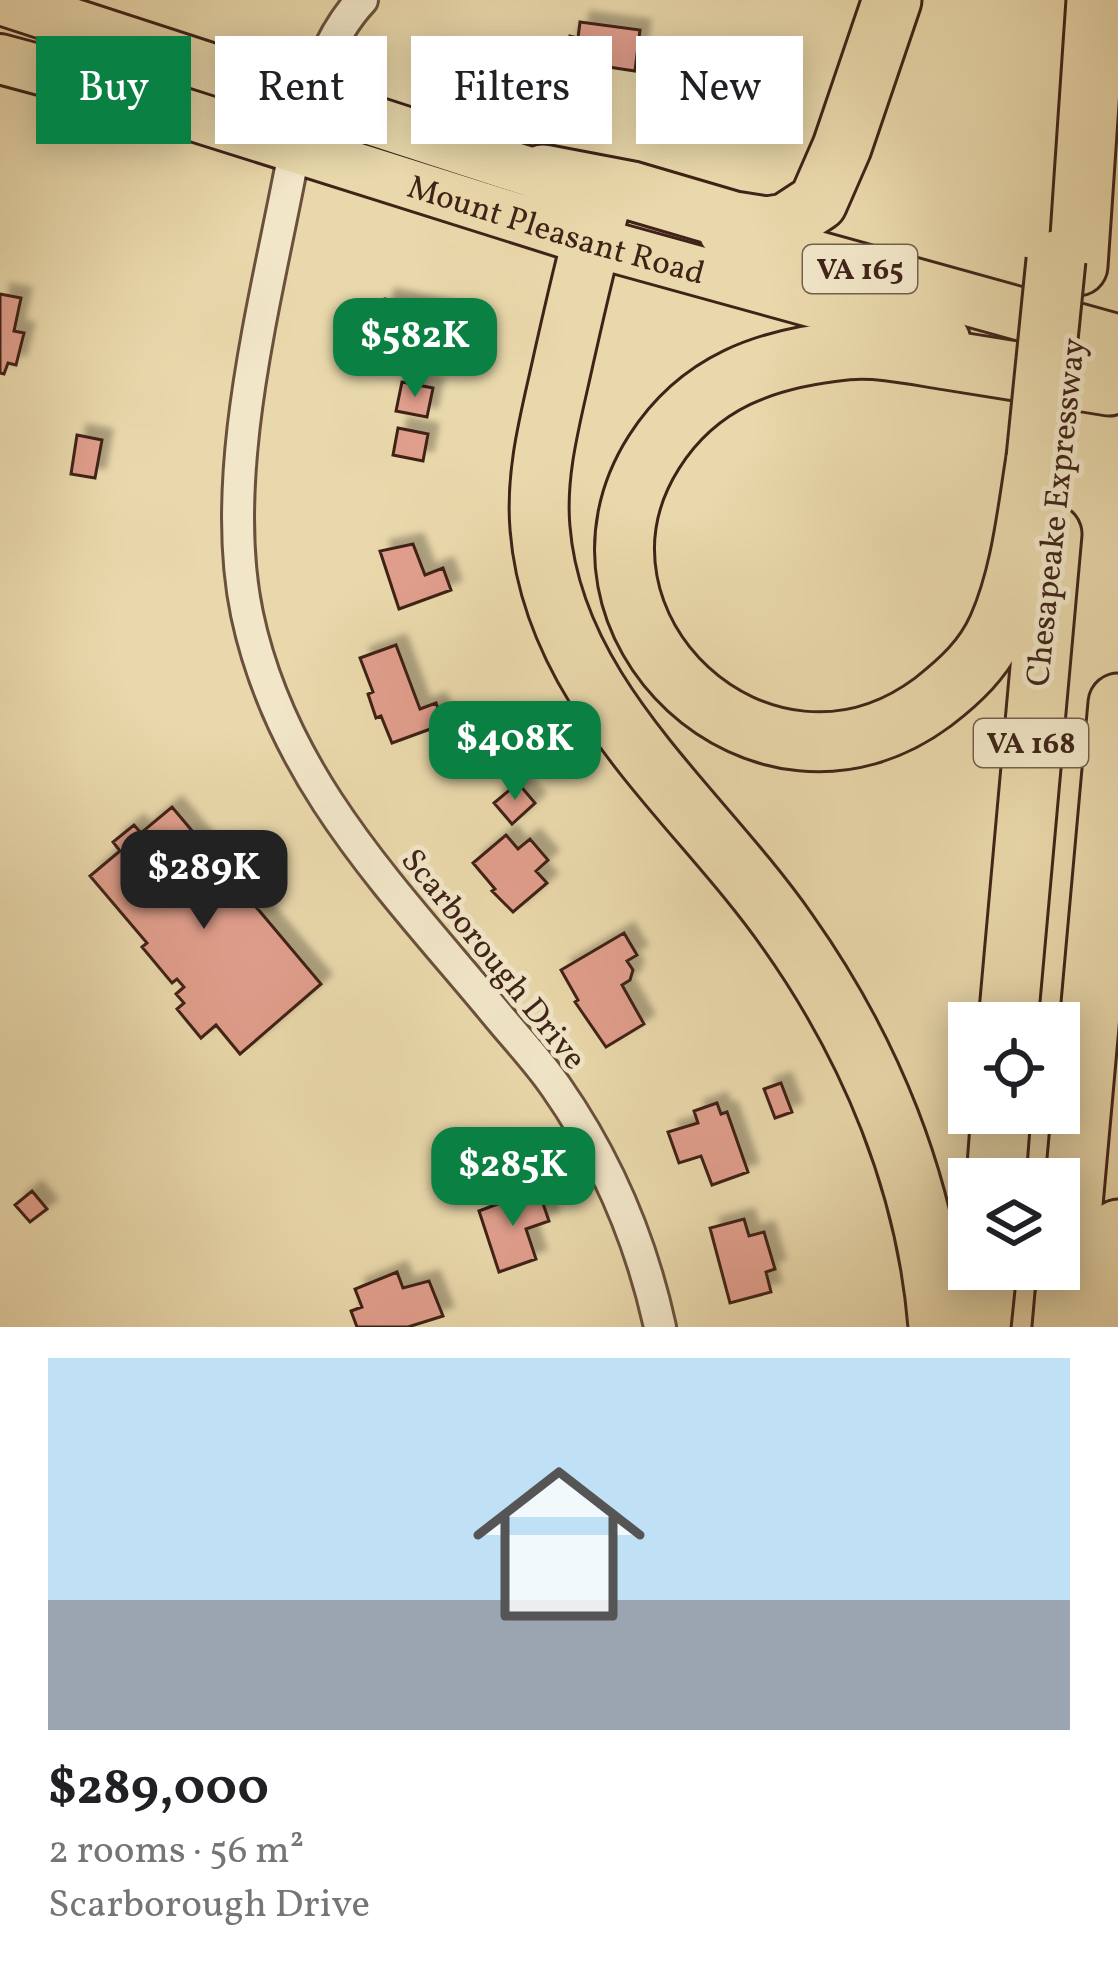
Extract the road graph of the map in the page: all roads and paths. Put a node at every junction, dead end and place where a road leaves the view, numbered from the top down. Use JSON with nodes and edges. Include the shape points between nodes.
{"nodes":[{"id":1,"x":1,"y":0,"type":"edge"},
{"id":2,"x":362,"y":0,"type":"edge"},
{"id":3,"x":892,"y":0,"type":"edge"},
{"id":4,"x":1096,"y":0,"type":"edge"},
{"id":5,"x":336,"y":36,"type":"edge"},
{"id":6,"x":0,"y":59,"type":"edge"},
{"id":7,"x":215,"y":70,"type":"edge"},
{"id":8,"x":387,"y":126,"type":"edge"},
{"id":9,"x":296,"y":144,"type":"edge"},
{"id":10,"x":295,"y":147,"type":"junction"},
{"id":11,"x":543,"y":174,"type":"junction"},
{"id":12,"x":597,"y":220,"type":"junction"},
{"id":13,"x":1115,"y":372,"type":"edge"},
{"id":14,"x":1048,"y":461,"type":"junction"},
{"id":15,"x":1118,"y":703,"type":"edge"},
{"id":16,"x":1009,"y":1002,"type":"edge"},
{"id":17,"x":1118,"y":1229,"type":"edge"},
{"id":18,"x":985,"y":1290,"type":"edge"},
{"id":19,"x":660,"y":1327,"type":"edge"},
{"id":20,"x":938,"y":1327,"type":"edge"},
{"id":21,"x":981,"y":1327,"type":"edge"},
{"id":22,"x":1062,"y":1327,"type":"edge"},
{"id":23,"x":1096,"y":1327,"type":"edge"}],
"edges":[{"from":1,"to":7,"type":"main road","name":"Mount Pleasant Road","number":"VA 165"},
{"from":2,"to":5,"type":"street","name":"Scarborough Drive"},
{"from":3,"to":11,"type":"highway","via":[[818,202],[786,223],[734,221]]},
{"from":4,"to":14,"type":"highway","name":"Chesapeake Expressway","number":"VA 168"},
{"from":6,"to":10,"type":"main road","name":"Mount Pleasant Road","number":"VA 165"},
{"from":8,"to":11,"type":"main road","name":"Mount Pleasant Road","number":"VA 165"},
{"from":9,"to":10,"type":"street","name":"Scarborough Drive"},
{"from":10,"to":12,"type":"main road","name":"Mount Pleasant Road","number":"VA 165"},
{"from":10,"to":19,"type":"street","name":"Scarborough Drive","via":[[239,456],[246,611],[262,671],[279,721],[334,816],[555,1084],[598,1154],[643,1261]]},
{"from":11,"to":12,"type":"main road","name":"Mount Pleasant Road","number":"VA 165"},
{"from":12,"to":13,"type":"highway","name":"Mount Pleasant Road","number":"VA 165"},
{"from":12,"to":20,"type":"highway","via":[[542,463],[539,524],[550,590],[611,713],[770,908],[836,1006],[899,1145],[934,1274]]},
{"from":13,"to":14,"type":"highway","via":[[853,350],[781,360],[713,388],[666,432],[634,492],[627,551],[647,634],[694,697],[738,727],[814,743],[898,724],[974,668],[998,627]]},
{"from":14,"to":16,"type":"highway","name":"Chesapeake Expressway","number":"VA 168"},
{"from":15,"to":22,"type":"highway","number":"VA 168"},
{"from":17,"to":23,"type":"highway"},
{"from":18,"to":21,"type":"highway"}]}
